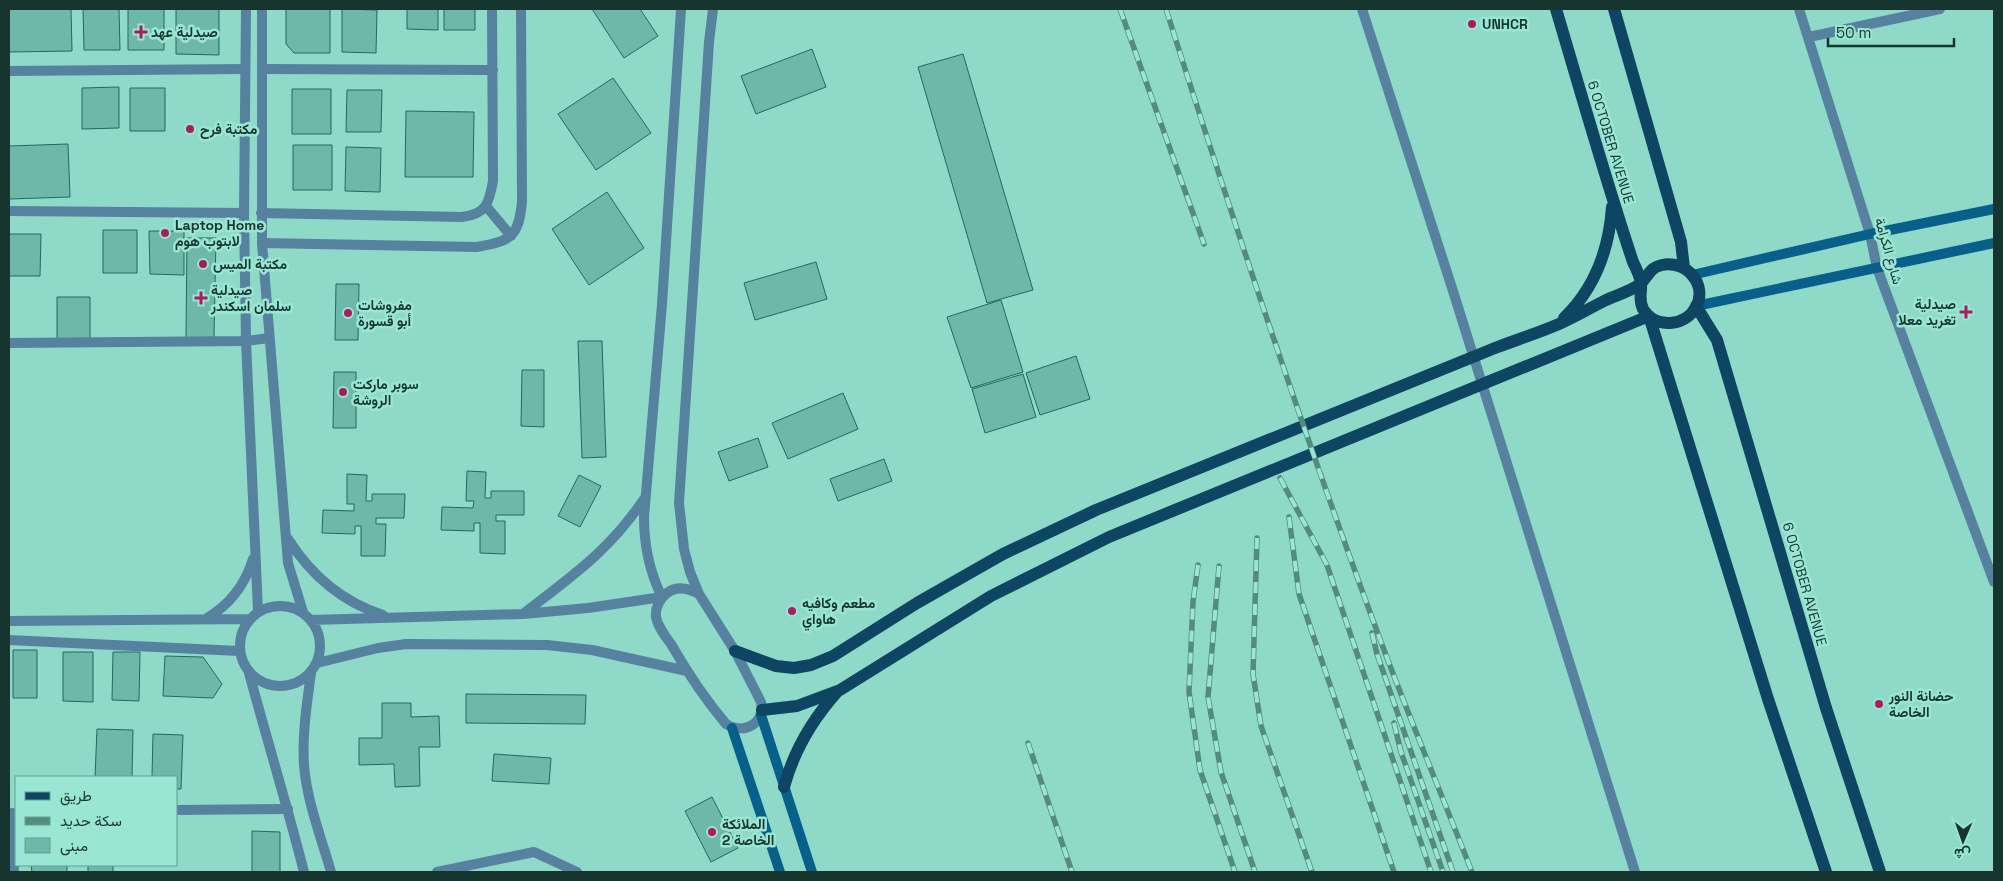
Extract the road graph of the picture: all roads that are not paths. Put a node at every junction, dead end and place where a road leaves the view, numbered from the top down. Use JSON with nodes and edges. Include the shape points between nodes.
{"nodes":[{"id":1,"x":246,"y":9,"type":"edge"},
{"id":2,"x":262,"y":9,"type":"edge"},
{"id":3,"x":492,"y":9,"type":"edge"},
{"id":4,"x":521,"y":9,"type":"edge"},
{"id":5,"x":681,"y":9,"type":"edge"},
{"id":6,"x":713,"y":9,"type":"edge"},
{"id":7,"x":1362,"y":9,"type":"edge"},
{"id":8,"x":1556,"y":9,"type":"edge"},
{"id":9,"x":1614,"y":9,"type":"edge"},
{"id":10,"x":1799,"y":9,"type":"edge"},
{"id":11,"x":1940,"y":9,"type":"edge"},
{"id":12,"x":1922,"y":11,"type":"edge"},
{"id":13,"x":1809,"y":37,"type":"junction"},
{"id":14,"x":245,"y":69,"type":"junction"},
{"id":15,"x":262,"y":69,"type":"junction"},
{"id":16,"x":492,"y":70,"type":"junction"},
{"id":17,"x":9,"y":71,"type":"edge"},
{"id":18,"x":1612,"y":199,"type":"junction"},
{"id":19,"x":486,"y":206,"type":"junction"},
{"id":20,"x":1994,"y":209,"type":"edge"},
{"id":21,"x":9,"y":211,"type":"edge"},
{"id":22,"x":244,"y":213,"type":"junction"},
{"id":23,"x":261,"y":213,"type":"junction"},
{"id":24,"x":1870,"y":234,"type":"junction"},
{"id":25,"x":511,"y":236,"type":"junction"},
{"id":26,"x":262,"y":243,"type":"junction"},
{"id":27,"x":1994,"y":243,"type":"edge"},
{"id":28,"x":1877,"y":268,"type":"junction"},
{"id":29,"x":1688,"y":271,"type":"junction"},
{"id":30,"x":1641,"y":283,"type":"junction"},
{"id":31,"x":1696,"y":306,"type":"junction"},
{"id":32,"x":1649,"y":316,"type":"junction"},
{"id":33,"x":1558,"y":324,"type":"junction"},
{"id":34,"x":269,"y":338,"type":"junction"},
{"id":35,"x":246,"y":341,"type":"junction"},
{"id":36,"x":9,"y":343,"type":"edge"},
{"id":37,"x":646,"y":496,"type":"junction"},
{"id":38,"x":286,"y":536,"type":"junction"},
{"id":39,"x":256,"y":550,"type":"junction"},
{"id":40,"x":1994,"y":582,"type":"edge"},
{"id":41,"x":699,"y":594,"type":"junction"},
{"id":42,"x":662,"y":597,"type":"junction"},
{"id":43,"x":258,"y":611,"type":"junction"},
{"id":44,"x":303,"y":612,"type":"junction"},
{"id":45,"x":523,"y":614,"type":"junction"},
{"id":46,"x":391,"y":618,"type":"junction"},
{"id":47,"x":205,"y":619,"type":"junction"},
{"id":48,"x":250,"y":619,"type":"junction"},
{"id":49,"x":312,"y":620,"type":"junction"},
{"id":50,"x":9,"y":621,"type":"edge"},
{"id":51,"x":9,"y":640,"type":"edge"},
{"id":52,"x":240,"y":651,"type":"junction"},
{"id":53,"x":735,"y":651,"type":"junction"},
{"id":54,"x":317,"y":663,"type":"junction"},
{"id":55,"x":687,"y":671,"type":"junction"},
{"id":56,"x":249,"y":672,"type":"junction"},
{"id":57,"x":310,"y":673,"type":"junction"},
{"id":58,"x":840,"y":690,"type":"junction"},
{"id":59,"x":762,"y":712,"type":"junction"},
{"id":60,"x":732,"y":728,"type":"junction"},
{"id":61,"x":784,"y":787,"type":"junction"},
{"id":62,"x":288,"y":808,"type":"junction"},
{"id":63,"x":178,"y":810,"type":"edge"},
{"id":64,"x":12,"y":813,"type":"edge"},
{"id":65,"x":14,"y":872,"type":"edge"},
{"id":66,"x":304,"y":872,"type":"edge"},
{"id":67,"x":331,"y":872,"type":"edge"},
{"id":68,"x":437,"y":872,"type":"edge"},
{"id":69,"x":577,"y":872,"type":"edge"},
{"id":70,"x":780,"y":872,"type":"edge"},
{"id":71,"x":812,"y":872,"type":"edge"},
{"id":72,"x":1635,"y":872,"type":"edge"},
{"id":73,"x":1826,"y":872,"type":"edge"},
{"id":74,"x":1880,"y":872,"type":"edge"}],
"edges":[{"from":1,"to":14,"type":"street"},
{"from":2,"to":15,"type":"street"},
{"from":3,"to":16,"type":"street"},
{"from":4,"to":25,"type":"street","via":[[522,201],[520,222]]},
{"from":5,"to":37,"type":"street"},
{"from":6,"to":41,"type":"street","via":[[679,503],[684,550]]},
{"from":7,"to":72,"type":"street"},
{"from":8,"to":18,"type":"main road","name":"6 OCTOBER AVENUE"},
{"from":9,"to":29,"type":"main road"},
{"from":10,"to":13,"type":"street","name":"شارع الكرامة"},
{"from":11,"to":12,"type":"street"},
{"from":12,"to":13,"type":"street"},
{"from":13,"to":24,"type":"street","name":"شارع الكرامة"},
{"from":14,"to":17,"type":"street"},
{"from":14,"to":22,"type":"street"},
{"from":15,"to":16,"type":"street"},
{"from":15,"to":23,"type":"street"},
{"from":16,"to":19,"type":"street","via":[[493,181]]},
{"from":18,"to":30,"type":"main road","name":"6 OCTOBER AVENUE"},
{"from":18,"to":33,"type":"main road","via":[[1609,237],[1598,269],[1581,299]]},
{"from":19,"to":23,"type":"street","via":[[476,215],[462,217]]},
{"from":19,"to":25,"type":"street"},
{"from":20,"to":24,"type":"main road"},
{"from":21,"to":22,"type":"street"},
{"from":22,"to":35,"type":"street"},
{"from":23,"to":26,"type":"street"},
{"from":24,"to":28,"type":"street","name":"شارع الكرامة"},
{"from":24,"to":29,"type":"main road"},
{"from":25,"to":26,"type":"street","via":[[498,243],[477,247]]},
{"from":26,"to":34,"type":"street"},
{"from":27,"to":28,"type":"main road"},
{"from":28,"to":31,"type":"main road"},
{"from":28,"to":40,"type":"street","name":"شارع الكرامة"},
{"from":29,"to":30,"type":"main road","via":[[1668,264],[1659,266],[1651,270]]},
{"from":29,"to":31,"type":"main road","via":[[1699,290]]},
{"from":30,"to":32,"type":"main road","via":[[1640,301]]},
{"from":30,"to":33,"type":"main road"},
{"from":31,"to":32,"type":"main road","via":[[1691,314],[1675,323],[1666,324]]},
{"from":31,"to":74,"type":"main road","name":"6 OCTOBER AVENUE","via":[[1718,340],[1823,698]]},
{"from":32,"to":58,"type":"main road","via":[[1109,537],[991,596]]},
{"from":32,"to":73,"type":"main road","via":[[1768,699]]},
{"from":33,"to":53,"type":"main road","via":[[1096,510],[1003,554],[833,656],[812,665],[776,666]]},
{"from":34,"to":35,"type":"street"},
{"from":34,"to":38,"type":"street"},
{"from":35,"to":36,"type":"street"},
{"from":35,"to":39,"type":"street"},
{"from":37,"to":42,"type":"street","via":[[644,538],[647,558]]},
{"from":37,"to":45,"type":"street","via":[[622,530],[599,554]]},
{"from":38,"to":44,"type":"street","via":[[288,564]]},
{"from":38,"to":46,"type":"street","via":[[308,568],[330,588],[355,604]]},
{"from":39,"to":43,"type":"street"},
{"from":39,"to":47,"type":"street","via":[[249,575],[235,596]]},
{"from":41,"to":42,"type":"street","via":[[679,588]]},
{"from":41,"to":53,"type":"street"},
{"from":42,"to":45,"type":"street"},
{"from":42,"to":55,"type":"street","via":[[657,606],[659,625]]},
{"from":43,"to":44,"type":"street","via":[[281,605]]},
{"from":43,"to":48,"type":"street"},
{"from":44,"to":49,"type":"street"},
{"from":45,"to":46,"type":"street"},
{"from":46,"to":49,"type":"street"},
{"from":47,"to":48,"type":"street"},
{"from":47,"to":50,"type":"street"},
{"from":48,"to":52,"type":"street","via":[[243,628]]},
{"from":49,"to":54,"type":"street","via":[[321,641]]},
{"from":51,"to":52,"type":"street"},
{"from":52,"to":56,"type":"street"},
{"from":53,"to":59,"type":"street","via":[[758,694]]},
{"from":54,"to":55,"type":"street","via":[[406,644],[547,645],[592,650]]},
{"from":54,"to":57,"type":"street"},
{"from":55,"to":60,"type":"street","via":[[720,718]]},
{"from":56,"to":57,"type":"street","via":[[268,685],[280,686],[302,681]]},
{"from":56,"to":62,"type":"street"},
{"from":57,"to":67,"type":"street","via":[[304,765],[310,800]]},
{"from":58,"to":59,"type":"main road","via":[[797,706]]},
{"from":58,"to":61,"type":"main road","via":[[804,736]]},
{"from":59,"to":60,"type":"street","via":[[754,724],[744,729]]},
{"from":59,"to":61,"type":"main road"},
{"from":60,"to":70,"type":"main road"},
{"from":61,"to":71,"type":"main road"},
{"from":62,"to":63,"type":"street"},
{"from":62,"to":66,"type":"street"},
{"from":64,"to":65,"type":"street"},
{"from":68,"to":69,"type":"street","via":[[534,852]]}]}
